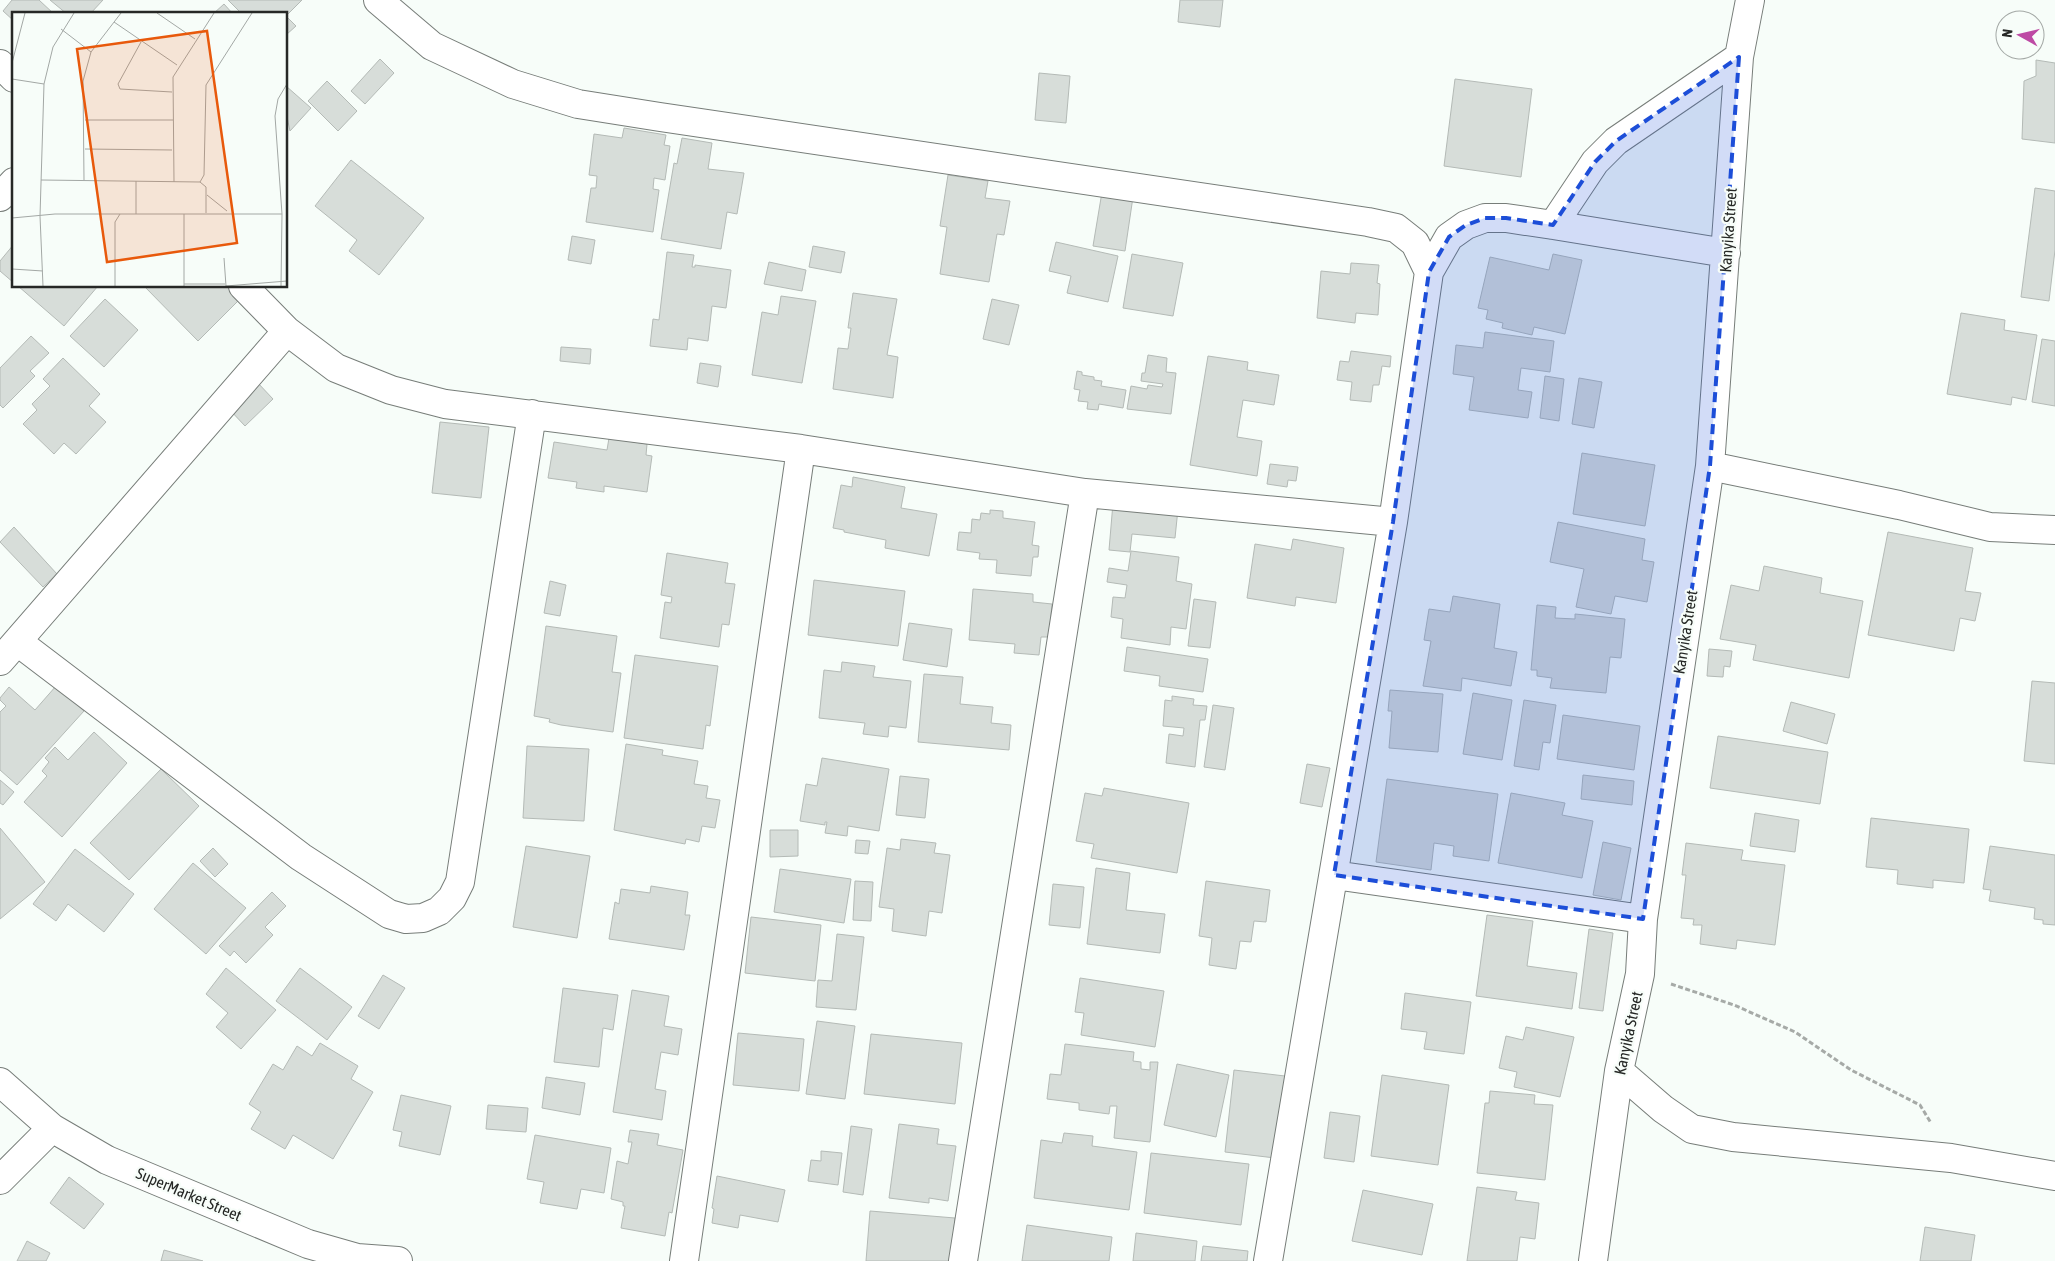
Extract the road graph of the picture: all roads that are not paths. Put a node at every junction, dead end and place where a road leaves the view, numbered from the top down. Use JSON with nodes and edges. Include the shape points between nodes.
{"nodes":[{"id":1,"x":378,"y":0,"type":"edge"},
{"id":2,"x":1750,"y":0,"type":"edge"},
{"id":3,"x":1739,"y":57,"type":"junction"},
{"id":4,"x":0,"y":64,"type":"edge"},
{"id":5,"x":12,"y":76,"type":"edge"},
{"id":6,"x":12,"y":184,"type":"edge"},
{"id":7,"x":0,"y":197,"type":"edge"},
{"id":8,"x":1553,"y":225,"type":"junction"},
{"id":9,"x":1726,"y":253,"type":"junction"},
{"id":10,"x":1430,"y":272,"type":"junction"},
{"id":11,"x":245,"y":288,"type":"edge"},
{"id":12,"x":287,"y":331,"type":"junction"},
{"id":13,"x":532,"y":414,"type":"junction"},
{"id":14,"x":801,"y":449,"type":"junction"},
{"id":15,"x":1710,"y":466,"type":"junction"},
{"id":16,"x":1085,"y":493,"type":"junction"},
{"id":17,"x":1393,"y":522,"type":"junction"},
{"id":18,"x":2055,"y":530,"type":"edge"},
{"id":19,"x":9,"y":651,"type":"edge"},
{"id":20,"x":1334,"y":875,"type":"junction"},
{"id":21,"x":1643,"y":919,"type":"junction"},
{"id":22,"x":1619,"y":1071,"type":"junction"},
{"id":23,"x":0,"y":1082,"type":"edge"},
{"id":24,"x":52,"y":1128,"type":"junction"},
{"id":25,"x":2055,"y":1176,"type":"edge"},
{"id":26,"x":0,"y":1180,"type":"edge"},
{"id":27,"x":398,"y":1261,"type":"edge"},
{"id":28,"x":684,"y":1261,"type":"edge"},
{"id":29,"x":963,"y":1261,"type":"edge"},
{"id":30,"x":1268,"y":1261,"type":"edge"},
{"id":31,"x":1593,"y":1261,"type":"edge"}],
"edges":[{"from":1,"to":10,"type":"street","via":[[432,46],[513,84],[578,104],[1368,222],[1396,228],[1415,243]]},
{"from":2,"to":3,"type":"street","name":"Kanyika Street"},
{"from":3,"to":8,"type":"street","via":[[1616,140],[1595,162]]},
{"from":3,"to":9,"type":"street","name":"Kanyika Street"},
{"from":4,"to":5,"type":"street"},
{"from":6,"to":7,"type":"street"},
{"from":8,"to":9,"type":"street"},
{"from":8,"to":10,"type":"street","via":[[1485,218],[1466,225],[1449,236]]},
{"from":9,"to":15,"type":"street","name":"Kanyika Street"},
{"from":10,"to":17,"type":"street"},
{"from":11,"to":12,"type":"street"},
{"from":12,"to":13,"type":"street","via":[[336,368],[392,390],[445,404]]},
{"from":12,"to":19,"type":"street"},
{"from":13,"to":14,"type":"street"},
{"from":13,"to":19,"type":"street","via":[[460,882],[440,911],[423,918],[406,919],[389,914],[301,857]]},
{"from":14,"to":16,"type":"street"},
{"from":14,"to":28,"type":"street"},
{"from":15,"to":18,"type":"street","via":[[1990,527]]},
{"from":15,"to":21,"type":"street","name":"Kanyika Street"},
{"from":16,"to":17,"type":"street"},
{"from":16,"to":29,"type":"street"},
{"from":17,"to":20,"type":"street"},
{"from":20,"to":21,"type":"street"},
{"from":20,"to":30,"type":"street"},
{"from":21,"to":22,"type":"street","name":"Kanyika Street","via":[[1640,974]]},
{"from":22,"to":25,"type":"street","via":[[1692,1129],[1733,1137],[1951,1158]]},
{"from":22,"to":31,"type":"street","name":"Kanyika Street"},
{"from":23,"to":24,"type":"street","name":"SuperMarket Street"},
{"from":24,"to":26,"type":"street"},
{"from":24,"to":27,"type":"street","name":"SuperMarket Street","via":[[107,1160],[308,1244],[357,1258]]}]}
